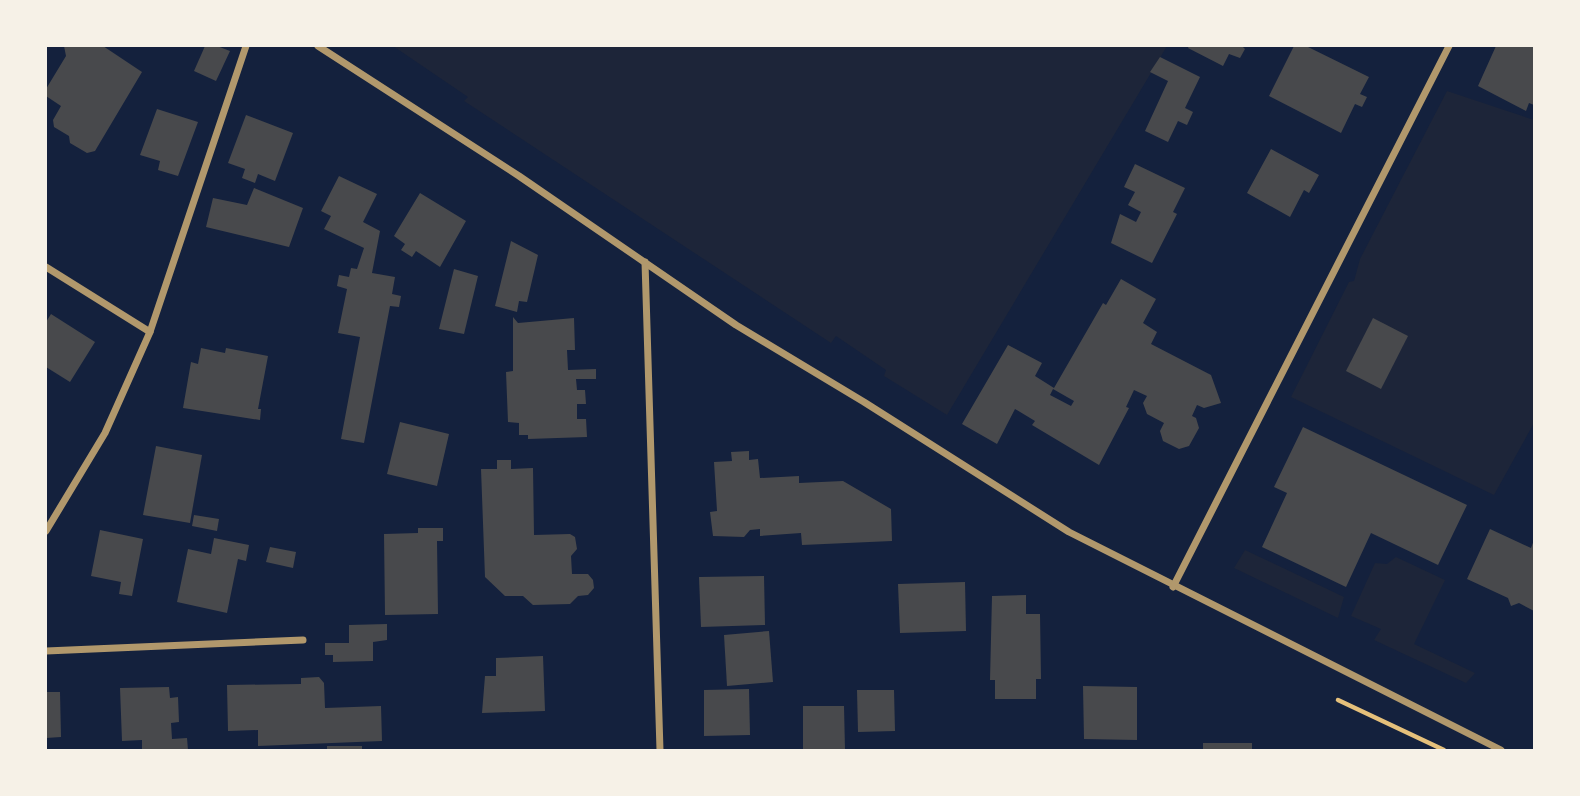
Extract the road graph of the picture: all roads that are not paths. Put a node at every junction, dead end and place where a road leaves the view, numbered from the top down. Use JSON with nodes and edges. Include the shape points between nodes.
{"nodes":[{"id":1,"x":246,"y":46,"type":"edge"},
{"id":2,"x":318,"y":46,"type":"edge"},
{"id":3,"x":1449,"y":46,"type":"edge"},
{"id":4,"x":645,"y":262,"type":"junction"},
{"id":5,"x":46,"y":267,"type":"edge"},
{"id":6,"x":150,"y":332,"type":"junction"},
{"id":7,"x":46,"y":531,"type":"edge"},
{"id":8,"x":1173,"y":587,"type":"junction"},
{"id":9,"x":303,"y":640,"type":"dead end"},
{"id":10,"x":46,"y":650,"type":"edge"},
{"id":11,"x":660,"y":751,"type":"edge"},
{"id":12,"x":1501,"y":751,"type":"edge"}],
"edges":[{"from":1,"to":6,"type":"street"},
{"from":2,"to":4,"type":"street"},
{"from":3,"to":8,"type":"street"},
{"from":4,"to":8,"type":"street","via":[[1036,512]]},
{"from":4,"to":11,"type":"street"},
{"from":5,"to":6,"type":"street"},
{"from":6,"to":7,"type":"street","via":[[105,433]]},
{"from":8,"to":12,"type":"street"},
{"from":9,"to":10,"type":"street"}]}
